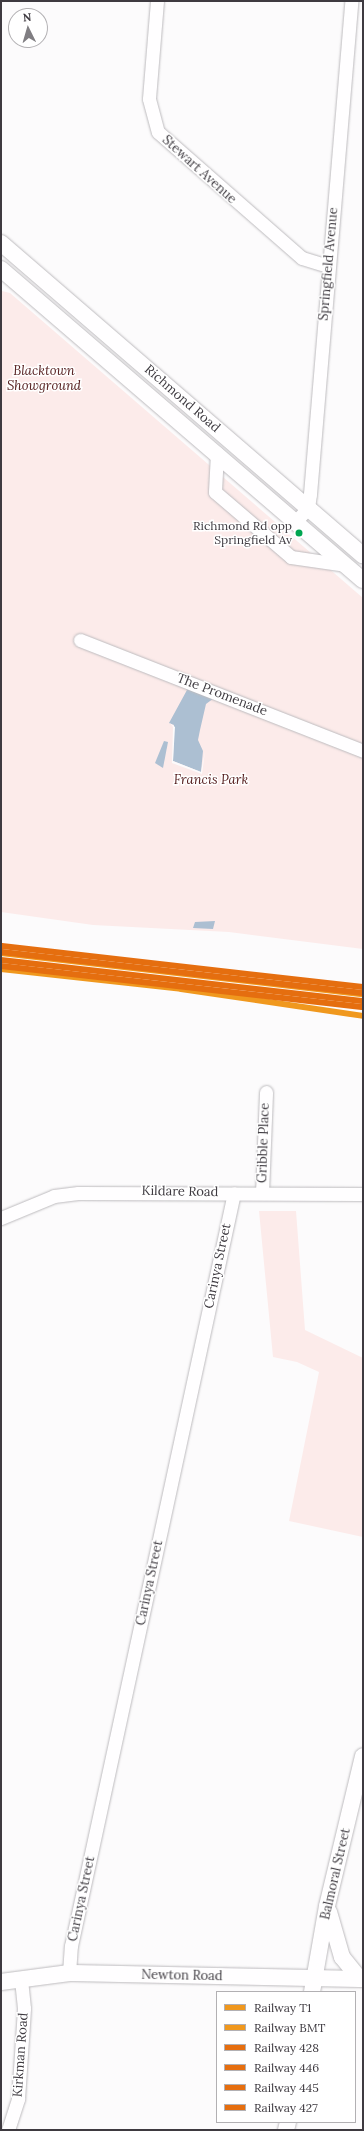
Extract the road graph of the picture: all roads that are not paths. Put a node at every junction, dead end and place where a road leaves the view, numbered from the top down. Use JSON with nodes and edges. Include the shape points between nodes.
{"nodes":[{"id":1,"x":157,"y":1,"type":"edge"},
{"id":2,"x":351,"y":1,"type":"edge"},
{"id":3,"x":1,"y":243,"type":"edge"},
{"id":4,"x":329,"y":266,"type":"junction"},
{"id":5,"x":1,"y":269,"type":"edge"},
{"id":6,"x":217,"y":453,"type":"junction"},
{"id":7,"x":308,"y":508,"type":"junction"},
{"id":8,"x":295,"y":522,"type":"junction"},
{"id":9,"x":363,"y":555,"type":"edge"},
{"id":10,"x":346,"y":565,"type":"junction"},
{"id":11,"x":363,"y":580,"type":"edge"},
{"id":12,"x":80,"y":640,"type":"dead end"},
{"id":13,"x":363,"y":751,"type":"edge"},
{"id":14,"x":266,"y":1092,"type":"dead end"},
{"id":15,"x":234,"y":1193,"type":"junction"},
{"id":16,"x":262,"y":1193,"type":"junction"},
{"id":17,"x":363,"y":1194,"type":"edge"},
{"id":18,"x":1,"y":1218,"type":"edge"},
{"id":19,"x":363,"y":1756,"type":"edge"},
{"id":20,"x":328,"y":1906,"type":"junction"},
{"id":21,"x":68,"y":1973,"type":"junction"},
{"id":22,"x":21,"y":1978,"type":"junction"},
{"id":23,"x":362,"y":1979,"type":"edge"},
{"id":24,"x":1,"y":1982,"type":"edge"},
{"id":25,"x":313,"y":1985,"type":"edge"},
{"id":26,"x":8,"y":2130,"type":"edge"}],
"edges":[{"from":1,"to":4,"type":"street","name":"Stewart Avenue","via":[[149,99],[158,132],[302,258]]},
{"from":2,"to":4,"type":"street","name":"Springfield Avenue"},
{"from":3,"to":7,"type":"main road","name":"Richmond Road"},
{"from":4,"to":7,"type":"street","name":"Springfield Avenue"},
{"from":5,"to":6,"type":"main road","name":"Richmond Road"},
{"from":6,"to":8,"type":"main road","name":"Richmond Road"},
{"from":6,"to":10,"type":"street","via":[[216,492],[291,557]]},
{"from":7,"to":8,"type":"street"},
{"from":7,"to":9,"type":"main road","name":"Richmond Road"},
{"from":8,"to":10,"type":"main road","name":"Richmond Road"},
{"from":10,"to":11,"type":"main road","name":"Richmond Road"},
{"from":12,"to":13,"type":"street","name":"The Promenade"},
{"from":14,"to":16,"type":"street","name":"Gribble Place"},
{"from":15,"to":16,"type":"street","name":"Kildare Road"},
{"from":15,"to":18,"type":"street","name":"Kildare Road","via":[[78,1193],[54,1196]]},
{"from":15,"to":21,"type":"street","name":"Carinya Street","via":[[71,1946]]},
{"from":16,"to":17,"type":"street","name":"Kildare Road"},
{"from":19,"to":20,"type":"main road","name":"Balmoral Street"},
{"from":20,"to":23,"type":"main road","via":[[342,1957]]},
{"from":20,"to":25,"type":"main road","name":"Balmoral Street"},
{"from":21,"to":22,"type":"main road","name":"Newton Road"},
{"from":21,"to":25,"type":"main road","name":"Newton Road"},
{"from":22,"to":24,"type":"main road","name":"Newton Road"},
{"from":22,"to":26,"type":"street","name":"Kirkman Road","via":[[24,2008],[18,2099]]},
{"from":23,"to":25,"type":"main road","name":"Newton Road"}]}
